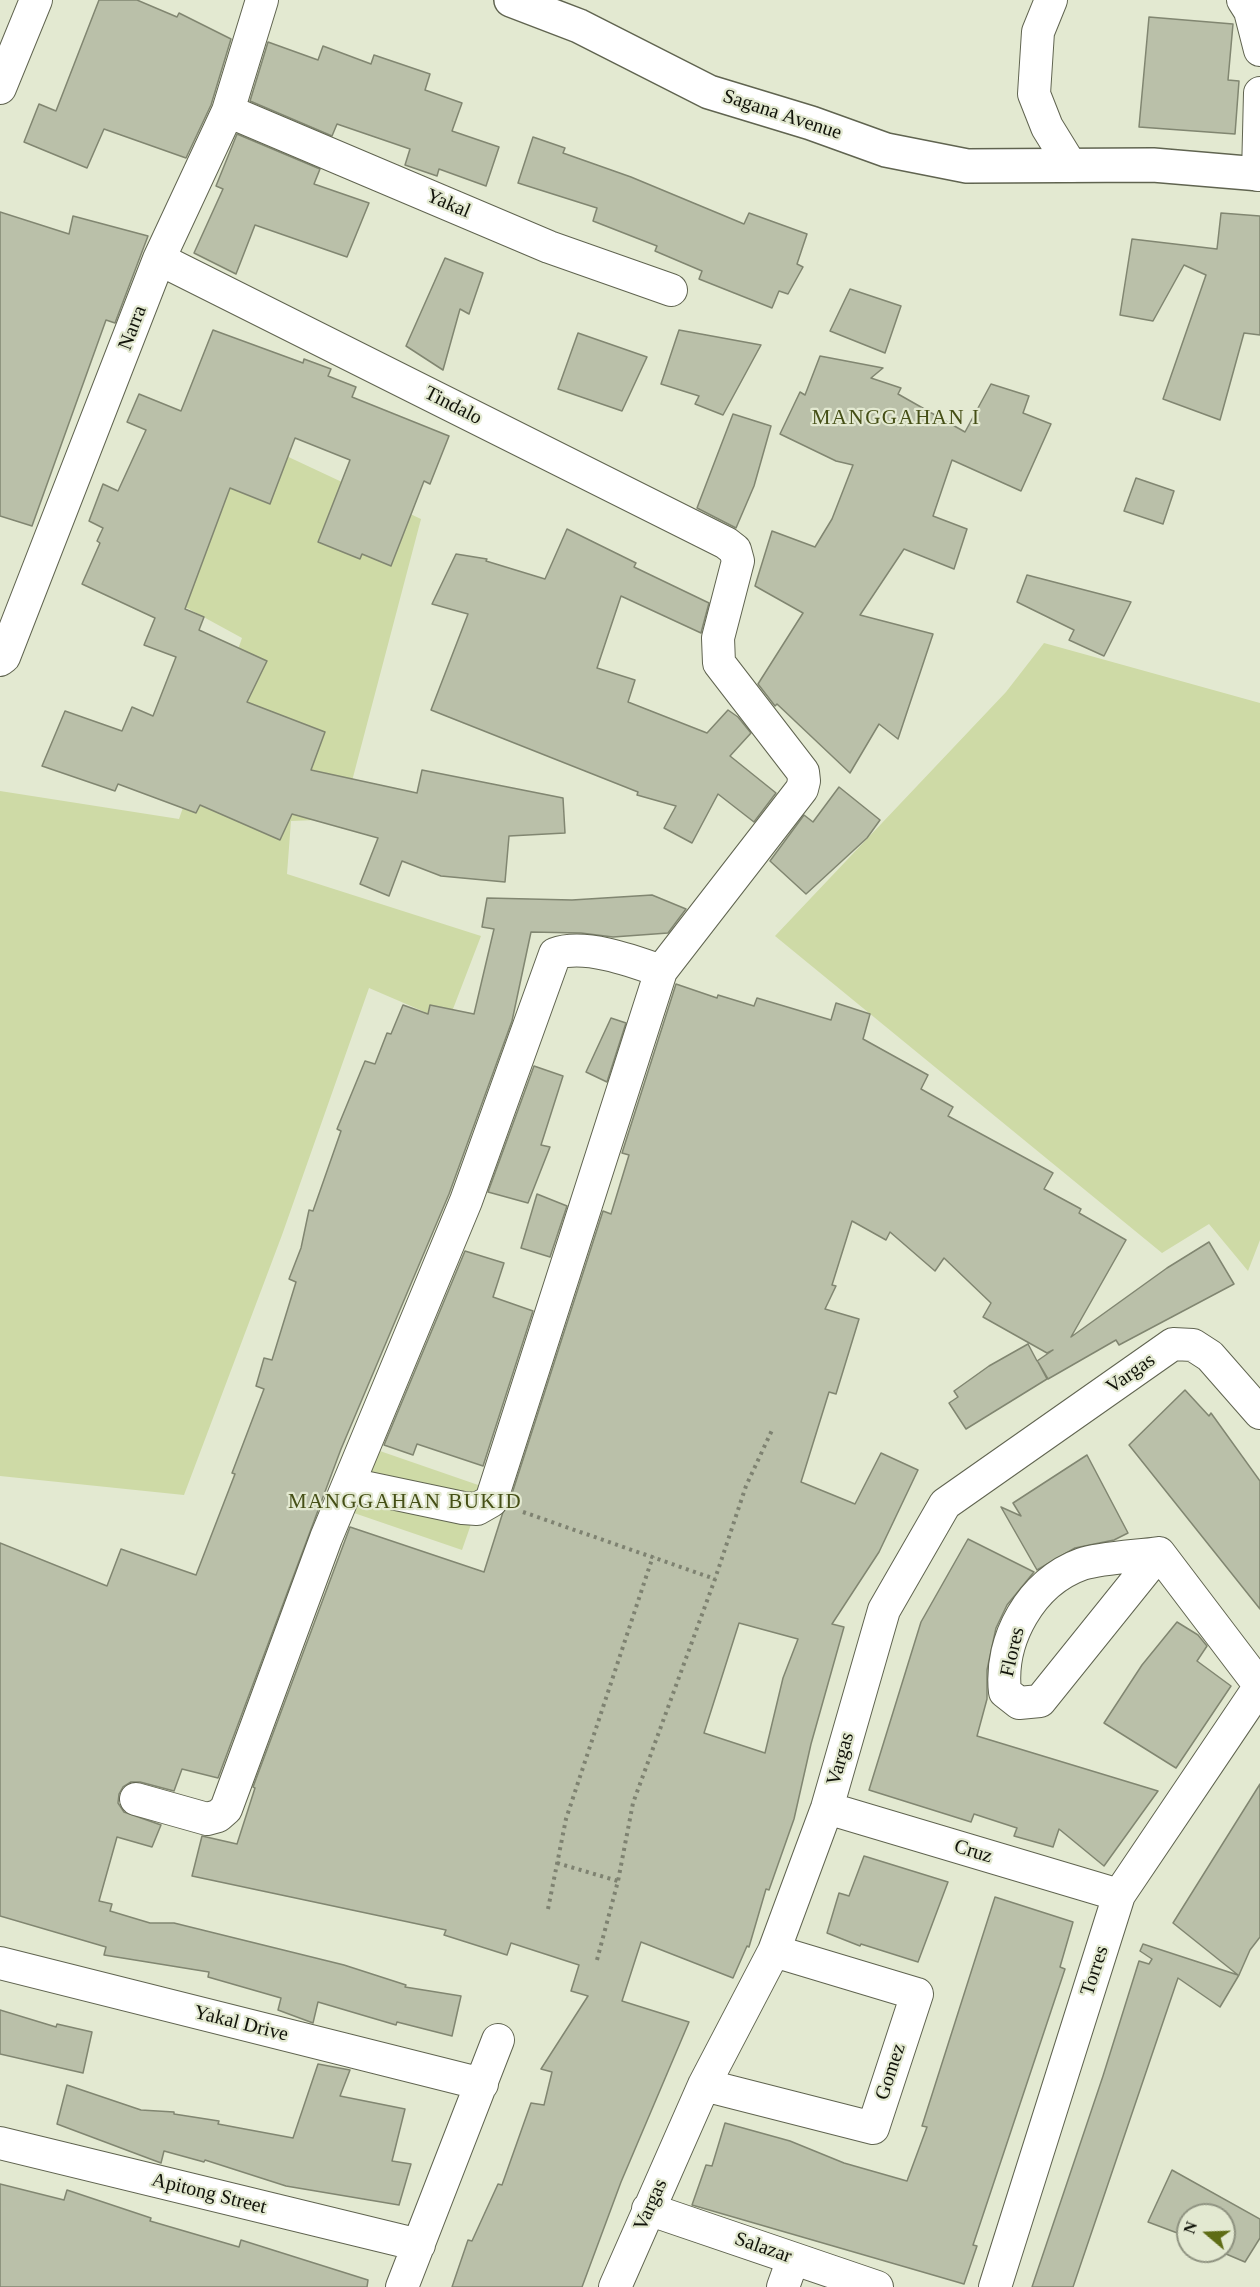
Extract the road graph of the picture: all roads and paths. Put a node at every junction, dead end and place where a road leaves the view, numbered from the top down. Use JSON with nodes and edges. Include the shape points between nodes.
{"nodes":[{"id":1,"x":36,"y":0,"type":"edge"},
{"id":2,"x":262,"y":0,"type":"edge"},
{"id":3,"x":511,"y":0,"type":"edge"},
{"id":4,"x":1051,"y":0,"type":"edge"},
{"id":5,"x":1243,"y":0,"type":"edge"},
{"id":6,"x":1260,"y":51,"type":"edge"},
{"id":7,"x":0,"y":88,"type":"edge"},
{"id":8,"x":1260,"y":93,"type":"edge"},
{"id":9,"x":228,"y":111,"type":"junction"},
{"id":10,"x":1071,"y":166,"type":"junction"},
{"id":11,"x":1259,"y":175,"type":"edge"},
{"id":12,"x":159,"y":259,"type":"junction"},
{"id":13,"x":671,"y":290,"type":"dead end"},
{"id":14,"x":2,"y":658,"type":"edge"},
{"id":15,"x":661,"y":970,"type":"junction"},
{"id":16,"x":1260,"y":1413,"type":"edge"},
{"id":17,"x":773,"y":1428,"type":"dead end"},
{"id":18,"x":349,"y":1484,"type":"junction"},
{"id":19,"x":491,"y":1501,"type":"junction"},
{"id":20,"x":1159,"y":1553,"type":"junction"},
{"id":21,"x":653,"y":1556,"type":"junction"},
{"id":22,"x":715,"y":1579,"type":"junction"},
{"id":23,"x":1260,"y":1686,"type":"edge"},
{"id":24,"x":136,"y":1799,"type":"dead end"},
{"id":25,"x":827,"y":1808,"type":"junction"},
{"id":26,"x":557,"y":1863,"type":"junction"},
{"id":27,"x":618,"y":1881,"type":"junction"},
{"id":28,"x":1119,"y":1895,"type":"junction"},
{"id":29,"x":548,"y":1909,"type":"dead end"},
{"id":30,"x":774,"y":1952,"type":"junction"},
{"id":31,"x":597,"y":1960,"type":"dead end"},
{"id":32,"x":0,"y":1963,"type":"edge"},
{"id":33,"x":498,"y":2040,"type":"dead end"},
{"id":34,"x":482,"y":2084,"type":"junction"},
{"id":35,"x":704,"y":2085,"type":"junction"},
{"id":36,"x":0,"y":2143,"type":"edge"},
{"id":37,"x":648,"y":2209,"type":"junction"},
{"id":38,"x":419,"y":2245,"type":"junction"},
{"id":39,"x":788,"y":2273,"type":"edge"},
{"id":40,"x":402,"y":2287,"type":"edge"},
{"id":41,"x":615,"y":2287,"type":"edge"},
{"id":42,"x":877,"y":2287,"type":"edge"},
{"id":43,"x":995,"y":2287,"type":"edge"}],
"edges":[{"from":1,"to":7,"type":"street"},
{"from":2,"to":9,"type":"street","name":"Narra"},
{"from":3,"to":10,"type":"street","name":"Sagana Avenue","via":[[579,26],[709,92],[886,150],[966,166]]},
{"from":4,"to":10,"type":"street","via":[[1038,32],[1034,94],[1047,128]]},
{"from":5,"to":6,"type":"street","via":[[1250,11]]},
{"from":8,"to":11,"type":"street"},
{"from":9,"to":12,"type":"street","name":"Narra"},
{"from":9,"to":13,"type":"street","name":"Yakal","via":[[549,247]]},
{"from":10,"to":11,"type":"street","name":"Sagana Avenue","via":[[1153,165]]},
{"from":12,"to":14,"type":"street","name":"Narra"},
{"from":12,"to":15,"type":"street","name":"Tindalo","via":[[735,550],[738,561],[718,638],[719,663],[797,765],[804,781],[802,789]]},
{"from":15,"to":18,"type":"street","via":[[619,957],[565,950],[555,954],[466,1201]]},
{"from":15,"to":19,"type":"street"},
{"from":16,"to":25,"type":"street","name":"Vargas","via":[[1210,1356],[1193,1345],[1173,1344],[945,1504],[884,1610]]},
{"from":17,"to":22,"type":"path","via":[[746,1486]]},
{"from":18,"to":19,"type":"street","via":[[463,1508],[477,1509]]},
{"from":18,"to":24,"type":"street","via":[[225,1809],[207,1819]]},
{"from":19,"to":21,"type":"path"},
{"from":20,"to":20,"type":"street","name":"Flores","via":[[1083,1563],[1032,1597],[1016,1628],[1003,1674],[1005,1692],[1019,1703],[1040,1701]]},
{"from":20,"to":23,"type":"street"},
{"from":21,"to":22,"type":"path"},
{"from":21,"to":26,"type":"path","via":[[566,1819]]},
{"from":22,"to":27,"type":"path","via":[[633,1803]]},
{"from":23,"to":28,"type":"street","name":"Torres"},
{"from":25,"to":28,"type":"street","name":"Cruz"},
{"from":25,"to":30,"type":"street","name":"Vargas"},
{"from":26,"to":27,"type":"path"},
{"from":26,"to":29,"type":"path"},
{"from":27,"to":31,"type":"path"},
{"from":28,"to":43,"type":"street","name":"Torres"},
{"from":30,"to":35,"type":"street","name":"Vargas"},
{"from":30,"to":35,"type":"street","name":"Gomez","via":[[917,1994],[873,2128]]},
{"from":32,"to":34,"type":"street","name":"Yakal Drive"},
{"from":33,"to":34,"type":"street"},
{"from":34,"to":38,"type":"street"},
{"from":35,"to":37,"type":"street","name":"Vargas"},
{"from":36,"to":38,"type":"street","name":"Apitong Street"},
{"from":37,"to":39,"type":"street","name":"Salazar"},
{"from":37,"to":41,"type":"street","name":"Vargas"},
{"from":38,"to":40,"type":"street"},
{"from":39,"to":42,"type":"street","name":"Salazar"}]}
